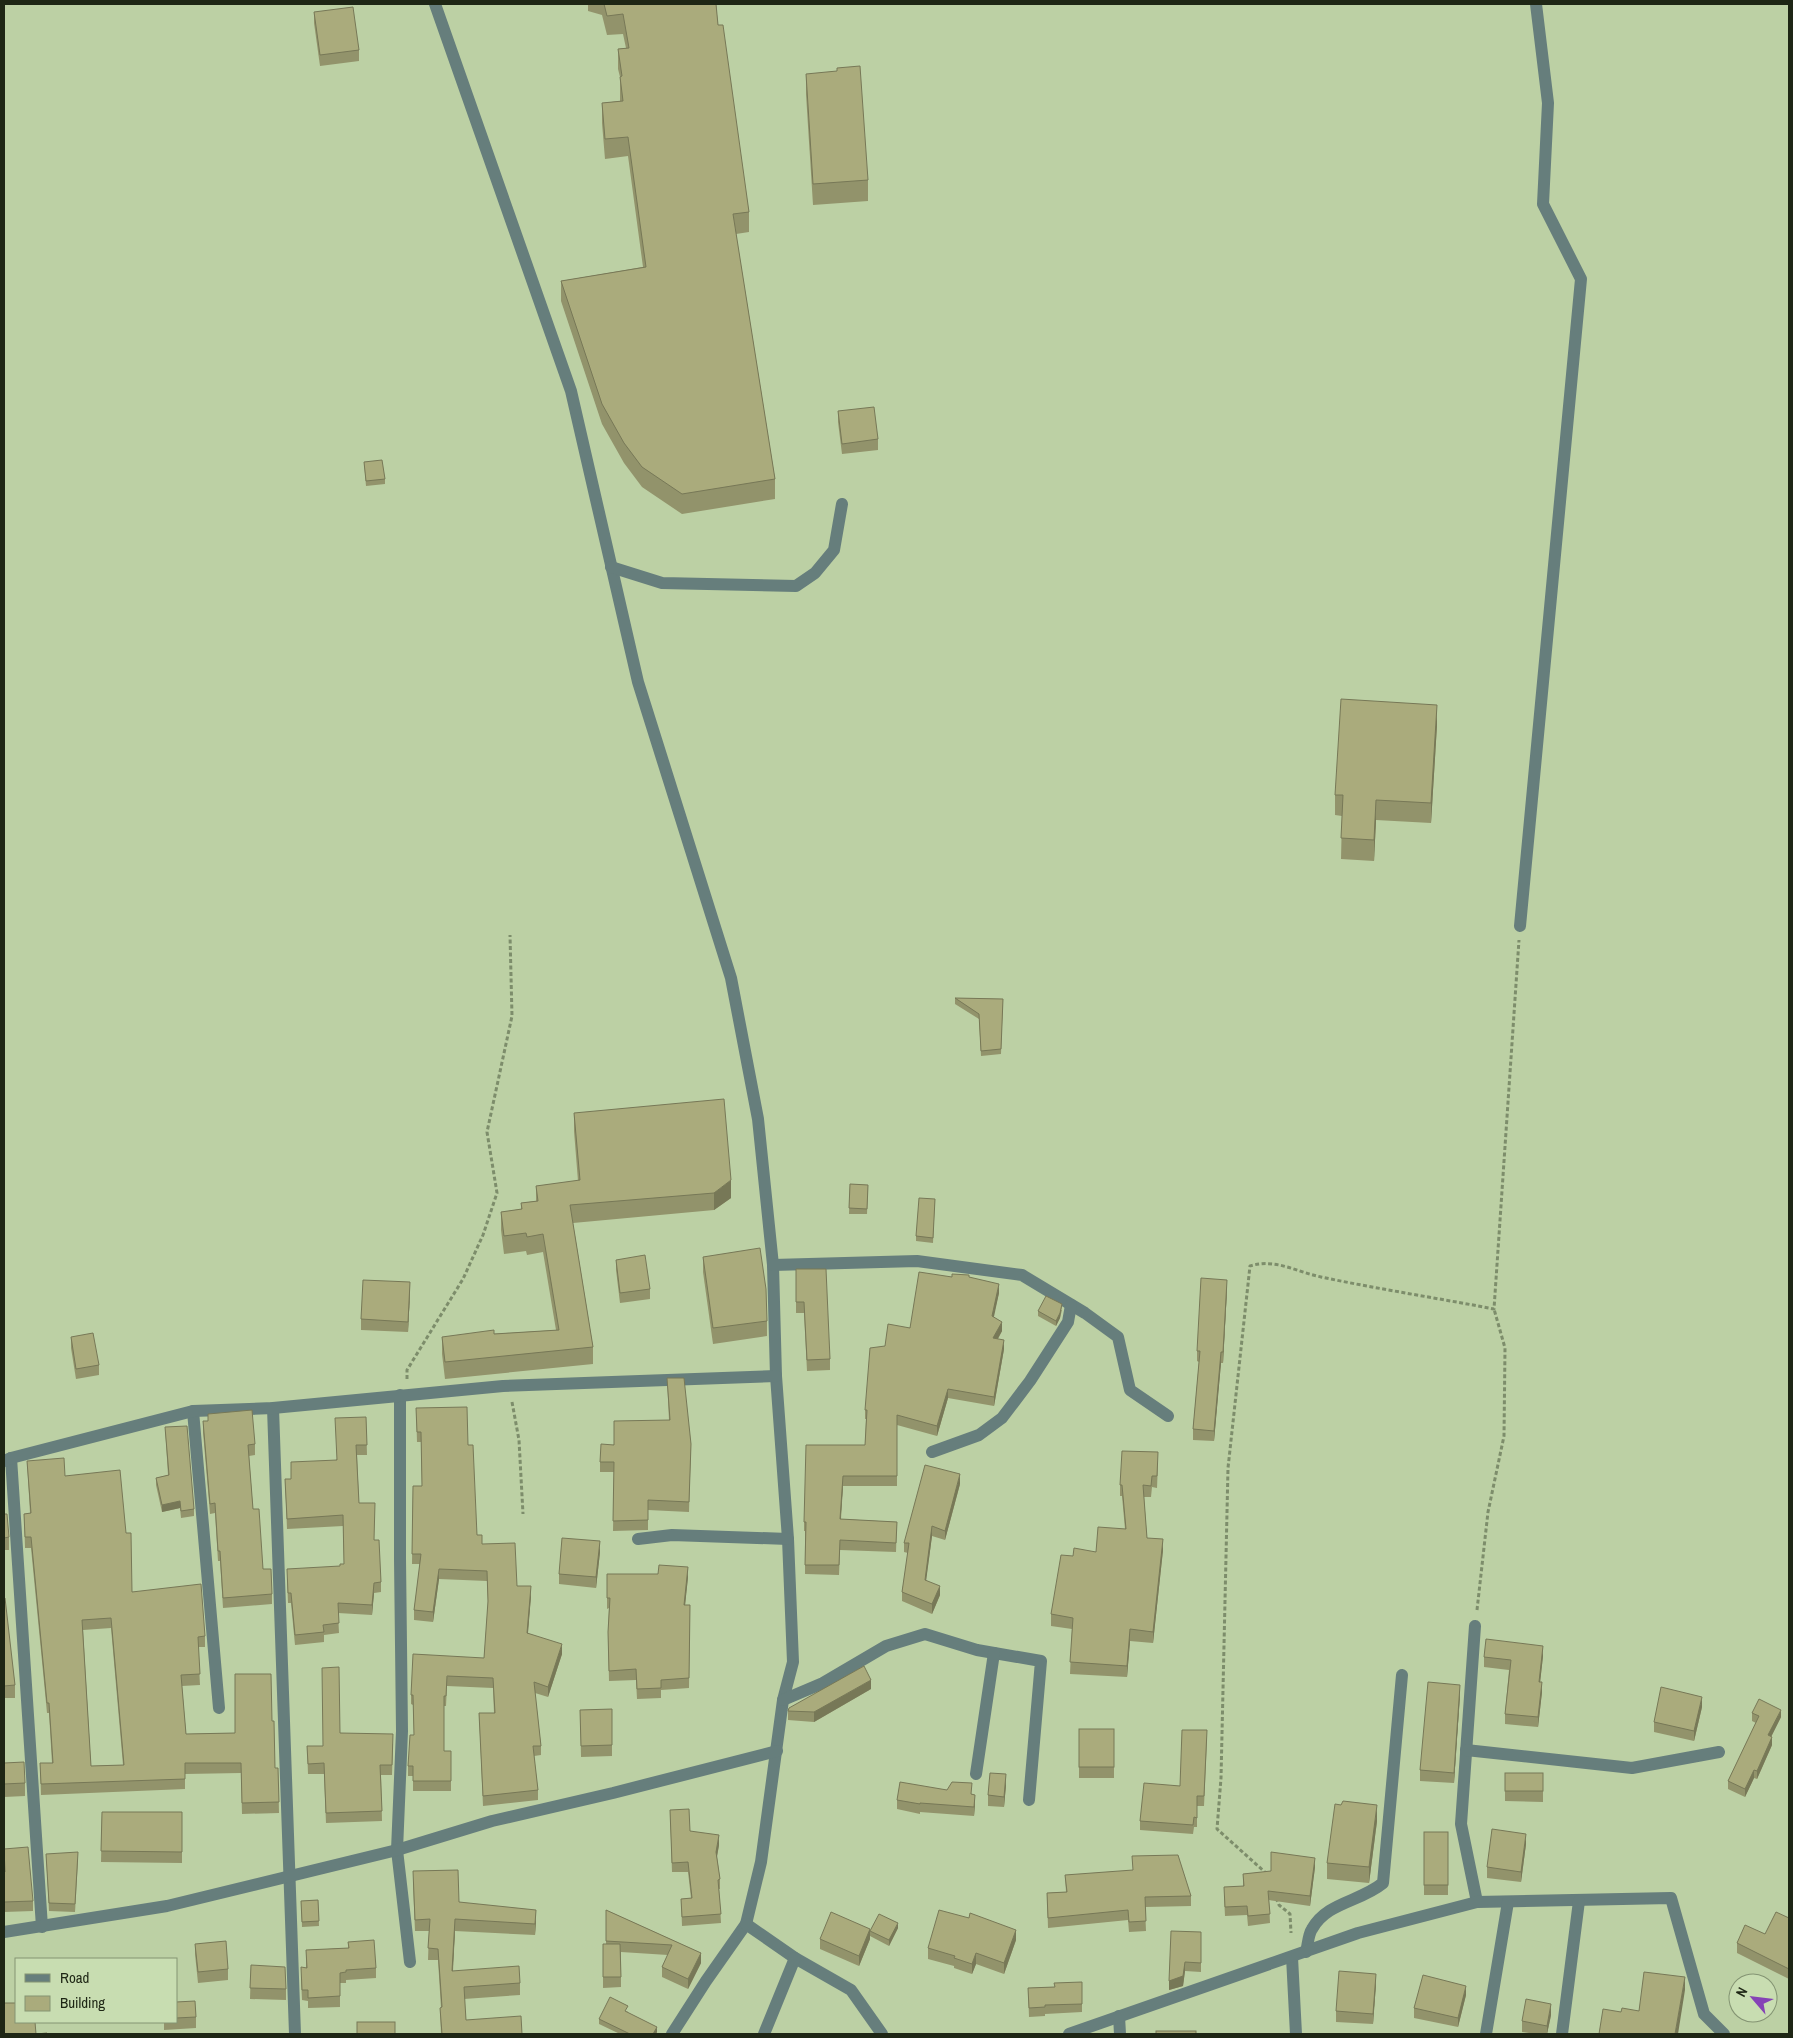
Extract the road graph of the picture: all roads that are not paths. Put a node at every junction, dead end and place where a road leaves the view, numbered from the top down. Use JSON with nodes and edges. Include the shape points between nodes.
{"nodes":[{"id":1,"x":434,"y":4,"type":"edge"},
{"id":2,"x":1536,"y":4,"type":"edge"},
{"id":3,"x":842,"y":504,"type":"dead end"},
{"id":4,"x":611,"y":567,"type":"junction"},
{"id":5,"x":1520,"y":926,"type":"road end"},
{"id":6,"x":773,"y":1265,"type":"junction"},
{"id":7,"x":1072,"y":1305,"type":"junction"},
{"id":8,"x":776,"y":1376,"type":"junction"},
{"id":9,"x":403,"y":1395,"type":"junction"},
{"id":10,"x":273,"y":1408,"type":"junction"},
{"id":11,"x":193,"y":1411,"type":"junction"},
{"id":12,"x":1168,"y":1416,"type":"dead end"},
{"id":13,"x":932,"y":1452,"type":"dead end"},
{"id":14,"x":7,"y":1459,"type":"edge"},
{"id":15,"x":638,"y":1539,"type":"dead end"},
{"id":16,"x":788,"y":1539,"type":"junction"},
{"id":17,"x":1475,"y":1626,"type":"road end"},
{"id":18,"x":994,"y":1654,"type":"junction"},
{"id":19,"x":1402,"y":1675,"type":"dead end"},
{"id":20,"x":782,"y":1700,"type":"junction"},
{"id":21,"x":219,"y":1708,"type":"dead end"},
{"id":22,"x":1466,"y":1750,"type":"junction"},
{"id":23,"x":777,"y":1751,"type":"junction"},
{"id":24,"x":1719,"y":1752,"type":"dead end"},
{"id":25,"x":976,"y":1774,"type":"dead end"},
{"id":26,"x":1029,"y":1800,"type":"dead end"},
{"id":27,"x":397,"y":1850,"type":"junction"},
{"id":28,"x":290,"y":1875,"type":"junction"},
{"id":29,"x":1579,"y":1901,"type":"junction"},
{"id":30,"x":1477,"y":1902,"type":"junction"},
{"id":31,"x":1508,"y":1902,"type":"junction"},
{"id":32,"x":746,"y":1924,"type":"junction"},
{"id":33,"x":42,"y":1927,"type":"junction"},
{"id":34,"x":4,"y":1932,"type":"edge"},
{"id":35,"x":1306,"y":1952,"type":"junction"},
{"id":36,"x":1292,"y":1957,"type":"junction"},
{"id":37,"x":795,"y":1958,"type":"junction"},
{"id":38,"x":410,"y":1962,"type":"dead end"},
{"id":39,"x":1119,"y":2016,"type":"junction"},
{"id":40,"x":295,"y":2034,"type":"edge"},
{"id":41,"x":672,"y":2034,"type":"edge"},
{"id":42,"x":764,"y":2034,"type":"edge"},
{"id":43,"x":882,"y":2034,"type":"edge"},
{"id":44,"x":1069,"y":2034,"type":"edge"},
{"id":45,"x":1120,"y":2034,"type":"edge"},
{"id":46,"x":1296,"y":2034,"type":"edge"},
{"id":47,"x":1486,"y":2034,"type":"edge"},
{"id":48,"x":1562,"y":2034,"type":"edge"},
{"id":49,"x":1724,"y":2034,"type":"edge"}],
"edges":[{"from":1,"to":4,"type":"street","via":[[571,391]]},
{"from":2,"to":5,"type":"street","via":[[1548,103],[1543,204],[1581,279]]},
{"from":3,"to":4,"type":"street","via":[[834,550],[815,573],[796,586],[662,583]]},
{"from":4,"to":6,"type":"street","via":[[638,682],[731,978],[758,1119]]},
{"from":6,"to":7,"type":"street","via":[[917,1261],[1022,1275]]},
{"from":6,"to":8,"type":"street"},
{"from":7,"to":12,"type":"street","via":[[1118,1337],[1130,1390]]},
{"from":7,"to":13,"type":"street","via":[[1068,1322],[1002,1418],[979,1435]]},
{"from":8,"to":9,"type":"street","via":[[510,1386]]},
{"from":8,"to":16,"type":"street"},
{"from":9,"to":10,"type":"street"},
{"from":9,"to":27,"type":"street","via":[[400,1559],[402,1731]]},
{"from":10,"to":11,"type":"street"},
{"from":10,"to":28,"type":"street"},
{"from":11,"to":14,"type":"street"},
{"from":11,"to":21,"type":"street"},
{"from":14,"to":33,"type":"street"},
{"from":15,"to":16,"type":"street","via":[[672,1535]]},
{"from":16,"to":20,"type":"street","via":[[793,1662]]},
{"from":17,"to":22,"type":"street"},
{"from":18,"to":20,"type":"street","via":[[925,1634],[886,1646],[823,1683]]},
{"from":18,"to":25,"type":"street"},
{"from":18,"to":26,"type":"street","via":[[1041,1662]]},
{"from":19,"to":35,"type":"street","via":[[1383,1883],[1372,1892],[1326,1911],[1311,1930]]},
{"from":20,"to":23,"type":"street"},
{"from":22,"to":24,"type":"street","via":[[1632,1768]]},
{"from":22,"to":30,"type":"street","via":[[1461,1824]]},
{"from":23,"to":27,"type":"street","via":[[492,1821]]},
{"from":23,"to":32,"type":"street","via":[[761,1862]]},
{"from":27,"to":28,"type":"street"},
{"from":27,"to":38,"type":"street"},
{"from":28,"to":33,"type":"street","via":[[166,1906]]},
{"from":28,"to":40,"type":"street"},
{"from":29,"to":31,"type":"street"},
{"from":29,"to":48,"type":"street"},
{"from":29,"to":49,"type":"street","via":[[1671,1898],[1704,2014]]},
{"from":30,"to":31,"type":"street"},
{"from":30,"to":35,"type":"street","via":[[1358,1933]]},
{"from":31,"to":47,"type":"street"},
{"from":32,"to":37,"type":"street"},
{"from":32,"to":41,"type":"street"},
{"from":33,"to":34,"type":"street"},
{"from":35,"to":36,"type":"street"},
{"from":36,"to":39,"type":"street"},
{"from":36,"to":46,"type":"street"},
{"from":37,"to":42,"type":"street"},
{"from":37,"to":43,"type":"street","via":[[851,1990]]},
{"from":39,"to":44,"type":"street"},
{"from":39,"to":45,"type":"street"}]}
